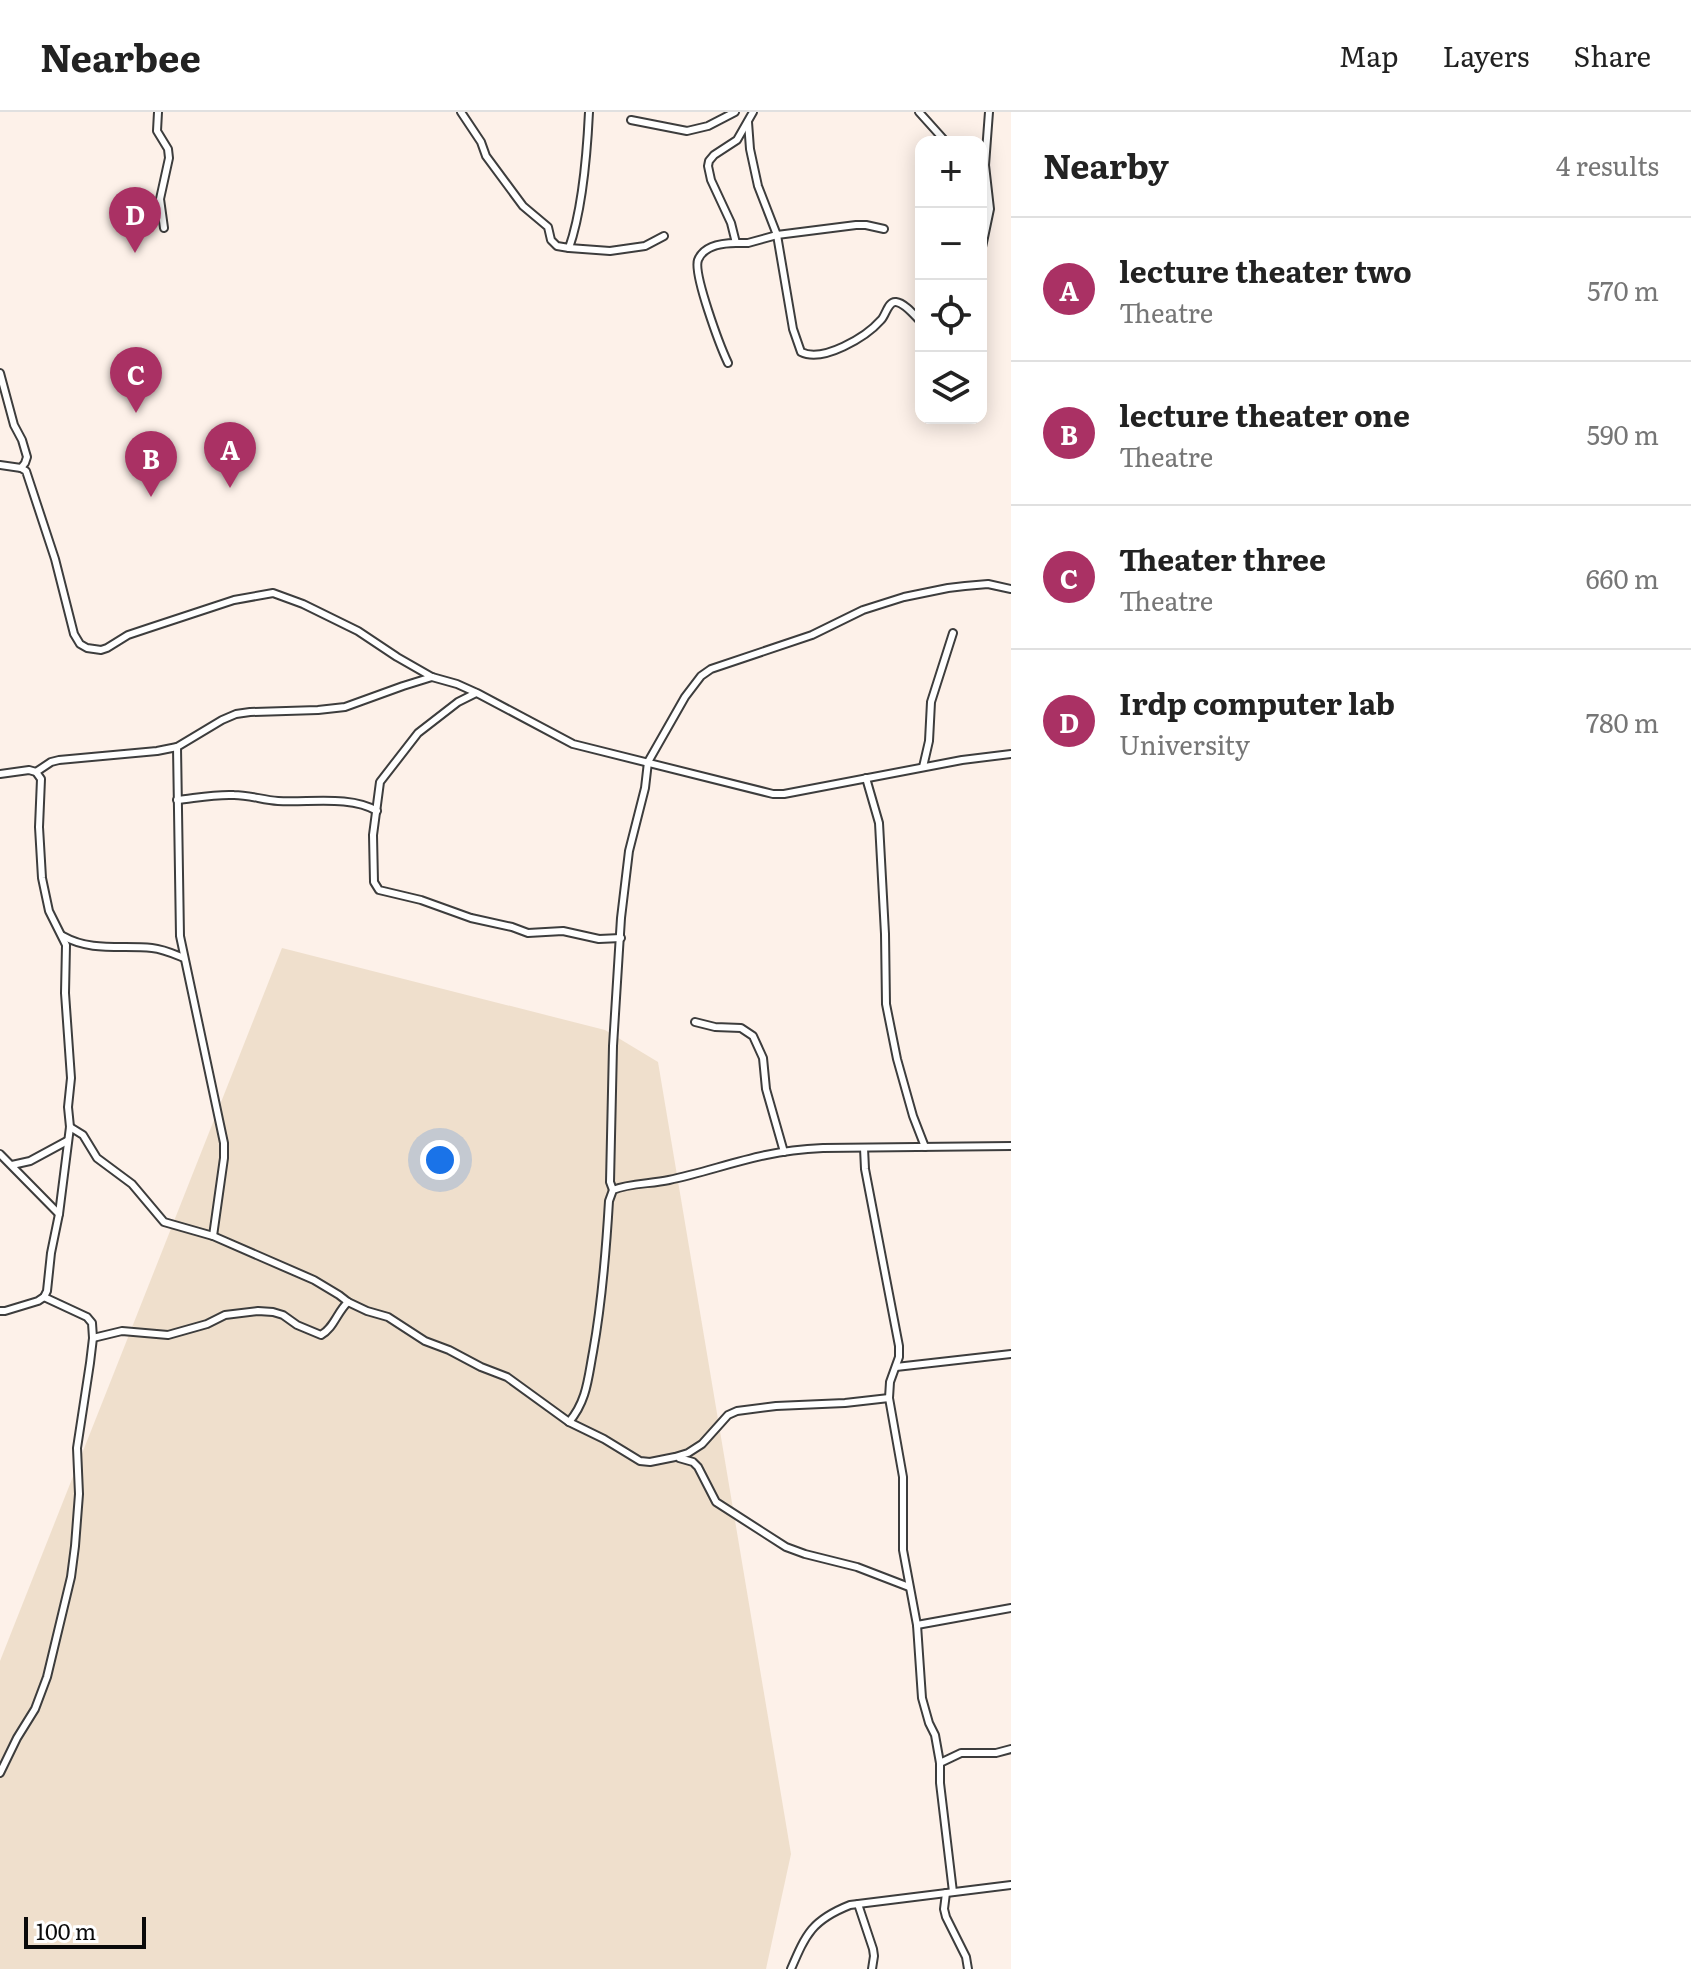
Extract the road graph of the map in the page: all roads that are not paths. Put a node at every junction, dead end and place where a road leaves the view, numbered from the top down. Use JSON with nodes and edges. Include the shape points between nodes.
{"nodes":[{"id":1,"x":158,"y":112,"type":"edge"},
{"id":2,"x":461,"y":112,"type":"edge"},
{"id":3,"x":589,"y":112,"type":"edge"},
{"id":4,"x":717,"y":112,"type":"edge"},
{"id":5,"x":735,"y":112,"type":"edge"},
{"id":6,"x":753,"y":112,"type":"edge"},
{"id":7,"x":919,"y":112,"type":"edge"},
{"id":8,"x":989,"y":112,"type":"edge"},
{"id":9,"x":631,"y":120,"type":"dead end"},
{"id":10,"x":719,"y":121,"type":"junction"},
{"id":11,"x":748,"y":122,"type":"junction"},
{"id":12,"x":941,"y":136,"type":"edge"},
{"id":13,"x":986,"y":136,"type":"edge"},
{"id":14,"x":987,"y":190,"type":"edge"},
{"id":15,"x":987,"y":223,"type":"edge"},
{"id":16,"x":164,"y":228,"type":"dead end"},
{"id":17,"x":884,"y":229,"type":"dead end"},
{"id":18,"x":777,"y":235,"type":"junction"},
{"id":19,"x":664,"y":236,"type":"dead end"},
{"id":20,"x":736,"y":243,"type":"junction"},
{"id":21,"x":569,"y":248,"type":"junction"},
{"id":22,"x":915,"y":317,"type":"edge"},
{"id":23,"x":728,"y":363,"type":"dead end"},
{"id":24,"x":0,"y":373,"type":"edge"},
{"id":25,"x":0,"y":465,"type":"edge"},
{"id":26,"x":21,"y":468,"type":"junction"},
{"id":27,"x":1011,"y":589,"type":"edge"},
{"id":28,"x":953,"y":633,"type":"dead end"},
{"id":29,"x":432,"y":677,"type":"junction"},
{"id":30,"x":477,"y":693,"type":"junction"},
{"id":31,"x":177,"y":747,"type":"junction"},
{"id":32,"x":1011,"y":754,"type":"edge"},
{"id":33,"x":648,"y":762,"type":"junction"},
{"id":34,"x":923,"y":767,"type":"junction"},
{"id":35,"x":36,"y":772,"type":"junction"},
{"id":36,"x":0,"y":774,"type":"edge"},
{"id":37,"x":866,"y":778,"type":"junction"},
{"id":38,"x":177,"y":800,"type":"junction"},
{"id":39,"x":377,"y":811,"type":"junction"},
{"id":40,"x":62,"y":935,"type":"junction"},
{"id":41,"x":621,"y":938,"type":"junction"},
{"id":42,"x":184,"y":958,"type":"junction"},
{"id":43,"x":695,"y":1022,"type":"dead end"},
{"id":44,"x":70,"y":1127,"type":"junction"},
{"id":45,"x":67,"y":1141,"type":"junction"},
{"id":46,"x":1011,"y":1146,"type":"edge"},
{"id":47,"x":925,"y":1147,"type":"junction"},
{"id":48,"x":864,"y":1148,"type":"junction"},
{"id":49,"x":784,"y":1152,"type":"junction"},
{"id":50,"x":0,"y":1154,"type":"edge"},
{"id":51,"x":12,"y":1165,"type":"junction"},
{"id":52,"x":613,"y":1190,"type":"junction"},
{"id":53,"x":59,"y":1214,"type":"junction"},
{"id":54,"x":213,"y":1236,"type":"junction"},
{"id":55,"x":44,"y":1297,"type":"junction"},
{"id":56,"x":348,"y":1302,"type":"junction"},
{"id":57,"x":0,"y":1311,"type":"edge"},
{"id":58,"x":93,"y":1338,"type":"junction"},
{"id":59,"x":1011,"y":1354,"type":"edge"},
{"id":60,"x":896,"y":1367,"type":"junction"},
{"id":61,"x":889,"y":1398,"type":"junction"},
{"id":62,"x":569,"y":1422,"type":"junction"},
{"id":63,"x":675,"y":1457,"type":"junction"},
{"id":64,"x":909,"y":1587,"type":"junction"},
{"id":65,"x":1011,"y":1608,"type":"edge"},
{"id":66,"x":917,"y":1625,"type":"junction"},
{"id":67,"x":1011,"y":1749,"type":"edge"},
{"id":68,"x":940,"y":1763,"type":"junction"},
{"id":69,"x":0,"y":1773,"type":"edge"},
{"id":70,"x":1011,"y":1885,"type":"edge"},
{"id":71,"x":949,"y":1892,"type":"junction"},
{"id":72,"x":858,"y":1904,"type":"junction"},
{"id":73,"x":966,"y":1967,"type":"edge"},
{"id":74,"x":791,"y":1969,"type":"edge"},
{"id":75,"x":872,"y":1969,"type":"edge"}],
"edges":[{"from":1,"to":16,"type":"street","via":[[157,131],[169,158],[160,199]]},
{"from":2,"to":21,"type":"street","via":[[523,206],[548,227],[557,246]]},
{"from":3,"to":21,"type":"street"},
{"from":4,"to":10,"type":"street"},
{"from":5,"to":10,"type":"street"},
{"from":6,"to":11,"type":"street"},
{"from":7,"to":12,"type":"street"},
{"from":8,"to":13,"type":"street"},
{"from":9,"to":10,"type":"street","via":[[687,131]]},
{"from":11,"to":18,"type":"street","via":[[758,186]]},
{"from":11,"to":20,"type":"street","via":[[708,166]]},
{"from":14,"to":15,"type":"street"},
{"from":17,"to":18,"type":"street","via":[[856,225]]},
{"from":18,"to":20,"type":"street"},
{"from":18,"to":22,"type":"street","via":[[801,352],[813,356],[843,348],[883,318],[894,301]]},
{"from":19,"to":21,"type":"street","via":[[645,246],[610,251]]},
{"from":20,"to":23,"type":"street","via":[[714,246],[697,263]]},
{"from":24,"to":26,"type":"street","via":[[27,457]]},
{"from":25,"to":26,"type":"street"},
{"from":26,"to":29,"type":"street","via":[[55,559],[74,634],[87,648],[107,648],[149,628],[273,593],[358,631]]},
{"from":27,"to":33,"type":"street","via":[[988,584],[904,597],[711,669],[685,697]]},
{"from":28,"to":34,"type":"street","via":[[931,702]]},
{"from":29,"to":30,"type":"street"},
{"from":29,"to":31,"type":"street","via":[[345,707],[236,714]]},
{"from":30,"to":33,"type":"street","via":[[573,744]]},
{"from":30,"to":39,"type":"street","via":[[418,733],[380,782]]},
{"from":31,"to":35,"type":"street","via":[[59,760]]},
{"from":31,"to":38,"type":"street"},
{"from":32,"to":34,"type":"street"},
{"from":33,"to":37,"type":"street","via":[[773,794]]},
{"from":33,"to":41,"type":"street","via":[[629,851]]},
{"from":34,"to":37,"type":"street"},
{"from":35,"to":36,"type":"street"},
{"from":35,"to":40,"type":"street","via":[[41,779],[42,878],[49,911]]},
{"from":37,"to":47,"type":"street","via":[[879,823],[886,1004]]},
{"from":38,"to":39,"type":"street","via":[[233,794],[357,804]]},
{"from":38,"to":42,"type":"street"},
{"from":39,"to":41,"type":"street","via":[[373,865],[379,890],[528,933]]},
{"from":40,"to":42,"type":"street","via":[[80,944],[153,948]]},
{"from":40,"to":44,"type":"street"},
{"from":41,"to":52,"type":"street","via":[[613,1046]]},
{"from":42,"to":54,"type":"street","via":[[224,1143]]},
{"from":43,"to":49,"type":"street","via":[[741,1028],[753,1036]]},
{"from":44,"to":45,"type":"street"},
{"from":44,"to":54,"type":"street","via":[[164,1222]]},
{"from":45,"to":51,"type":"street"},
{"from":45,"to":53,"type":"street"},
{"from":46,"to":47,"type":"street"},
{"from":47,"to":48,"type":"street"},
{"from":48,"to":49,"type":"street"},
{"from":48,"to":60,"type":"street","via":[[899,1346]]},
{"from":49,"to":52,"type":"street"},
{"from":50,"to":51,"type":"street"},
{"from":51,"to":53,"type":"street"},
{"from":52,"to":62,"type":"street","via":[[588,1386]]},
{"from":53,"to":55,"type":"street"},
{"from":54,"to":56,"type":"street","via":[[314,1280]]},
{"from":55,"to":57,"type":"street"},
{"from":55,"to":58,"type":"street","via":[[87,1317]]},
{"from":56,"to":58,"type":"street","via":[[321,1335],[283,1315],[258,1311],[225,1315],[168,1335],[122,1331]]},
{"from":56,"to":62,"type":"street","via":[[507,1377]]},
{"from":58,"to":69,"type":"street","via":[[77,1448],[71,1577],[47,1677]]},
{"from":59,"to":60,"type":"street"},
{"from":60,"to":61,"type":"street"},
{"from":61,"to":63,"type":"street","via":[[737,1411],[702,1444]]},
{"from":61,"to":64,"type":"street","via":[[903,1477]]},
{"from":62,"to":63,"type":"street","via":[[640,1461]]},
{"from":63,"to":64,"type":"street","via":[[698,1467],[720,1506],[786,1547]]},
{"from":64,"to":66,"type":"street"},
{"from":65,"to":66,"type":"street"},
{"from":66,"to":68,"type":"street","via":[[922,1698]]},
{"from":67,"to":68,"type":"street","via":[[961,1753]]},
{"from":68,"to":71,"type":"street"},
{"from":70,"to":71,"type":"street"},
{"from":71,"to":72,"type":"street"},
{"from":71,"to":73,"type":"street","via":[[944,1909]]},
{"from":72,"to":74,"type":"street","via":[[816,1923]]},
{"from":72,"to":75,"type":"street","via":[[874,1956]]}]}
